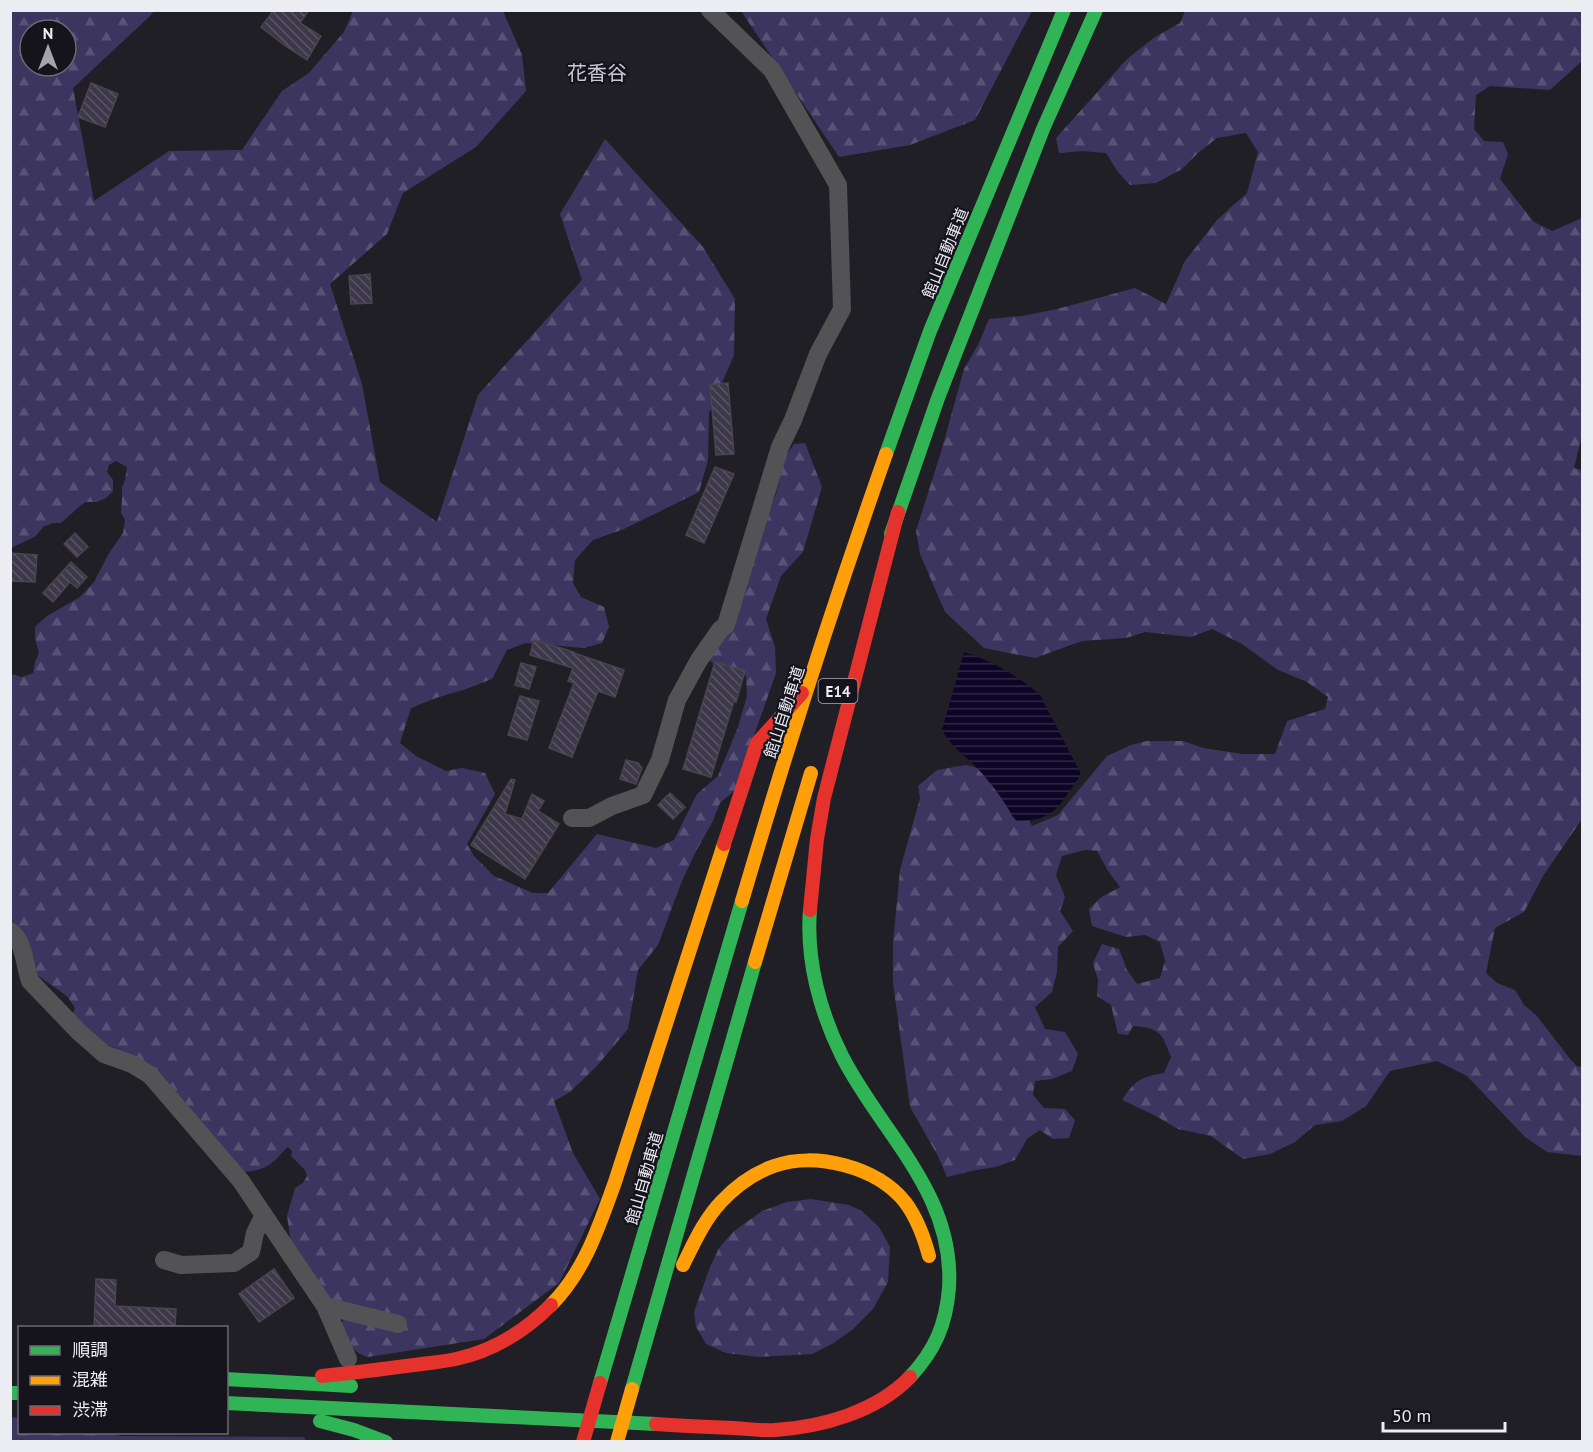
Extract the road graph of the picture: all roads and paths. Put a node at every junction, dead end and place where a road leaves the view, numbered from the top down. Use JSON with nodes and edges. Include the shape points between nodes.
{"nodes":[{"id":1,"x":710,"y":10,"type":"edge"},
{"id":2,"x":1064,"y":10,"type":"edge"},
{"id":3,"x":1096,"y":10,"type":"edge"},
{"id":4,"x":898,"y":512,"type":"junction"},
{"id":5,"x":809,"y":686,"type":"junction"},
{"id":6,"x":835,"y":702,"type":"dead end"},
{"id":7,"x":814,"y":766,"type":"dead end"},
{"id":8,"x":572,"y":818,"type":"dead end"},
{"id":9,"x":10,"y":931,"type":"edge"},
{"id":10,"x":264,"y":1215,"type":"junction"},
{"id":11,"x":164,"y":1260,"type":"dead end"},
{"id":12,"x":931,"y":1273,"type":"dead end"},
{"id":13,"x":325,"y":1306,"type":"junction"},
{"id":14,"x":655,"y":1309,"type":"junction"},
{"id":15,"x":398,"y":1324,"type":"dead end"},
{"id":16,"x":348,"y":1359,"type":"dead end"},
{"id":17,"x":228,"y":1379,"type":"edge"},
{"id":18,"x":270,"y":1381,"type":"junction"},
{"id":19,"x":364,"y":1387,"type":"dead end"},
{"id":20,"x":575,"y":1401,"type":"dead end"},
{"id":21,"x":228,"y":1403,"type":"edge"},
{"id":22,"x":267,"y":1405,"type":"junction"},
{"id":23,"x":646,"y":1405,"type":"dead end"},
{"id":24,"x":386,"y":1442,"type":"edge"},
{"id":25,"x":584,"y":1442,"type":"edge"},
{"id":26,"x":617,"y":1442,"type":"edge"}],
"edges":[{"from":1,"to":8,"type":"street","via":[[772,70],[838,184],[842,309],[818,354],[780,447],[726,625],[699,660],[677,700],[660,760],[643,795],[589,818]]},
{"from":2,"to":5,"type":"highway","name":"館山自動車道","number":"E14","via":[[930,331]]},
{"from":3,"to":4,"type":"highway","number":"E14","via":[[1043,129]]},
{"from":4,"to":6,"type":"highway","number":"E14"},
{"from":4,"to":22,"type":"highway","via":[[822,810],[809,927],[816,979],[833,1036],[850,1070],[913,1164],[944,1231],[951,1288],[941,1330],[928,1356],[914,1374],[874,1403],[850,1415],[792,1429]]},
{"from":5,"to":18,"type":"highway","via":[[757,743],[615,1182],[591,1245],[567,1286],[529,1326],[509,1339],[463,1357]]},
{"from":5,"to":25,"type":"highway","name":"館山自動車道","number":"E14","bridge":true},
{"from":7,"to":14,"type":"highway"},
{"from":9,"to":10,"type":"street","via":[[21,944],[30,981],[104,1054],[150,1075],[241,1182]]},
{"from":10,"to":11,"type":"street","via":[[251,1252],[234,1263],[181,1265]]},
{"from":10,"to":13,"type":"street","via":[[291,1239]]},
{"from":12,"to":14,"type":"highway","via":[[924,1235],[915,1215],[880,1180],[856,1168],[830,1162],[781,1163],[759,1173],[721,1202],[703,1225]]},
{"from":13,"to":15,"type":"street"},
{"from":13,"to":16,"type":"street"},
{"from":14,"to":26,"type":"highway","bridge":true},
{"from":17,"to":18,"type":"highway"},
{"from":18,"to":19,"type":"highway"},
{"from":20,"to":23,"type":"highway"},
{"from":21,"to":22,"type":"highway"},
{"from":22,"to":24,"type":"highway"}]}
